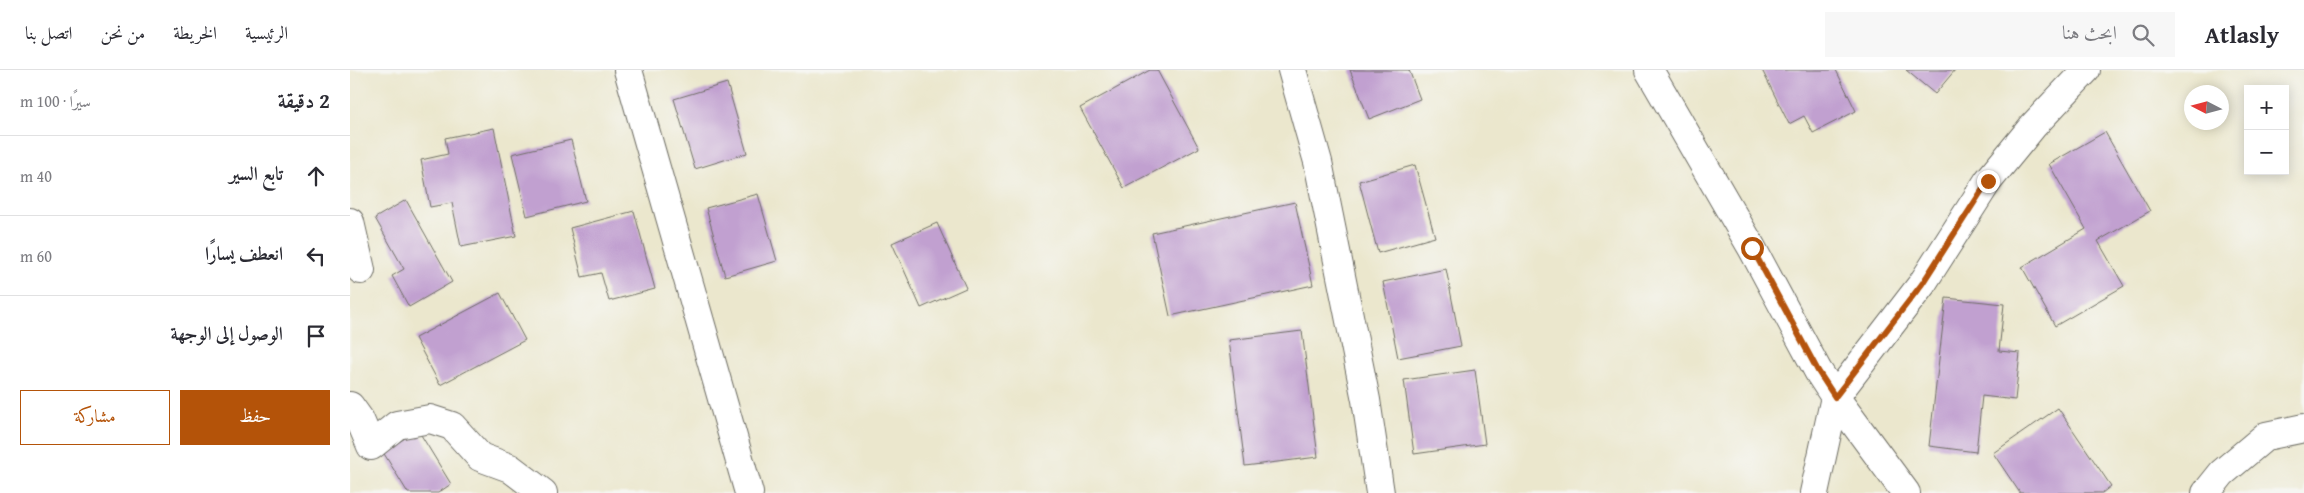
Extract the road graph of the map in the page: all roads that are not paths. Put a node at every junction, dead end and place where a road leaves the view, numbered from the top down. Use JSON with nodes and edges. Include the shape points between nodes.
{"nodes":[{"id":1,"x":628,"y":70,"type":"edge"},
{"id":2,"x":1292,"y":70,"type":"edge"},
{"id":3,"x":1649,"y":70,"type":"edge"},
{"id":4,"x":2086,"y":70,"type":"edge"},
{"id":5,"x":350,"y":222,"type":"edge"},
{"id":6,"x":361,"y":270,"type":"dead end"},
{"id":7,"x":1835,"y":397,"type":"junction"},
{"id":8,"x":350,"y":406,"type":"edge"},
{"id":9,"x":2304,"y":428,"type":"edge"},
{"id":10,"x":543,"y":493,"type":"edge"},
{"id":11,"x":749,"y":493,"type":"edge"},
{"id":12,"x":1380,"y":493,"type":"edge"},
{"id":13,"x":1814,"y":493,"type":"edge"},
{"id":14,"x":1906,"y":493,"type":"edge"},
{"id":15,"x":2206,"y":493,"type":"edge"}],
"edges":[{"from":1,"to":11,"type":"street"},
{"from":2,"to":12,"type":"street","via":[[1318,162],[1366,400]]},
{"from":3,"to":7,"type":"street"},
{"from":4,"to":7,"type":"street","via":[[2033,126],[1988,181],[1922,284]]},
{"from":5,"to":6,"type":"street"},
{"from":7,"to":13,"type":"street"},
{"from":7,"to":14,"type":"street"},
{"from":8,"to":10,"type":"street","via":[[371,446],[397,425],[430,419],[452,426],[480,457],[510,468]]},
{"from":9,"to":15,"type":"street","via":[[2266,436],[2222,474]]}]}
